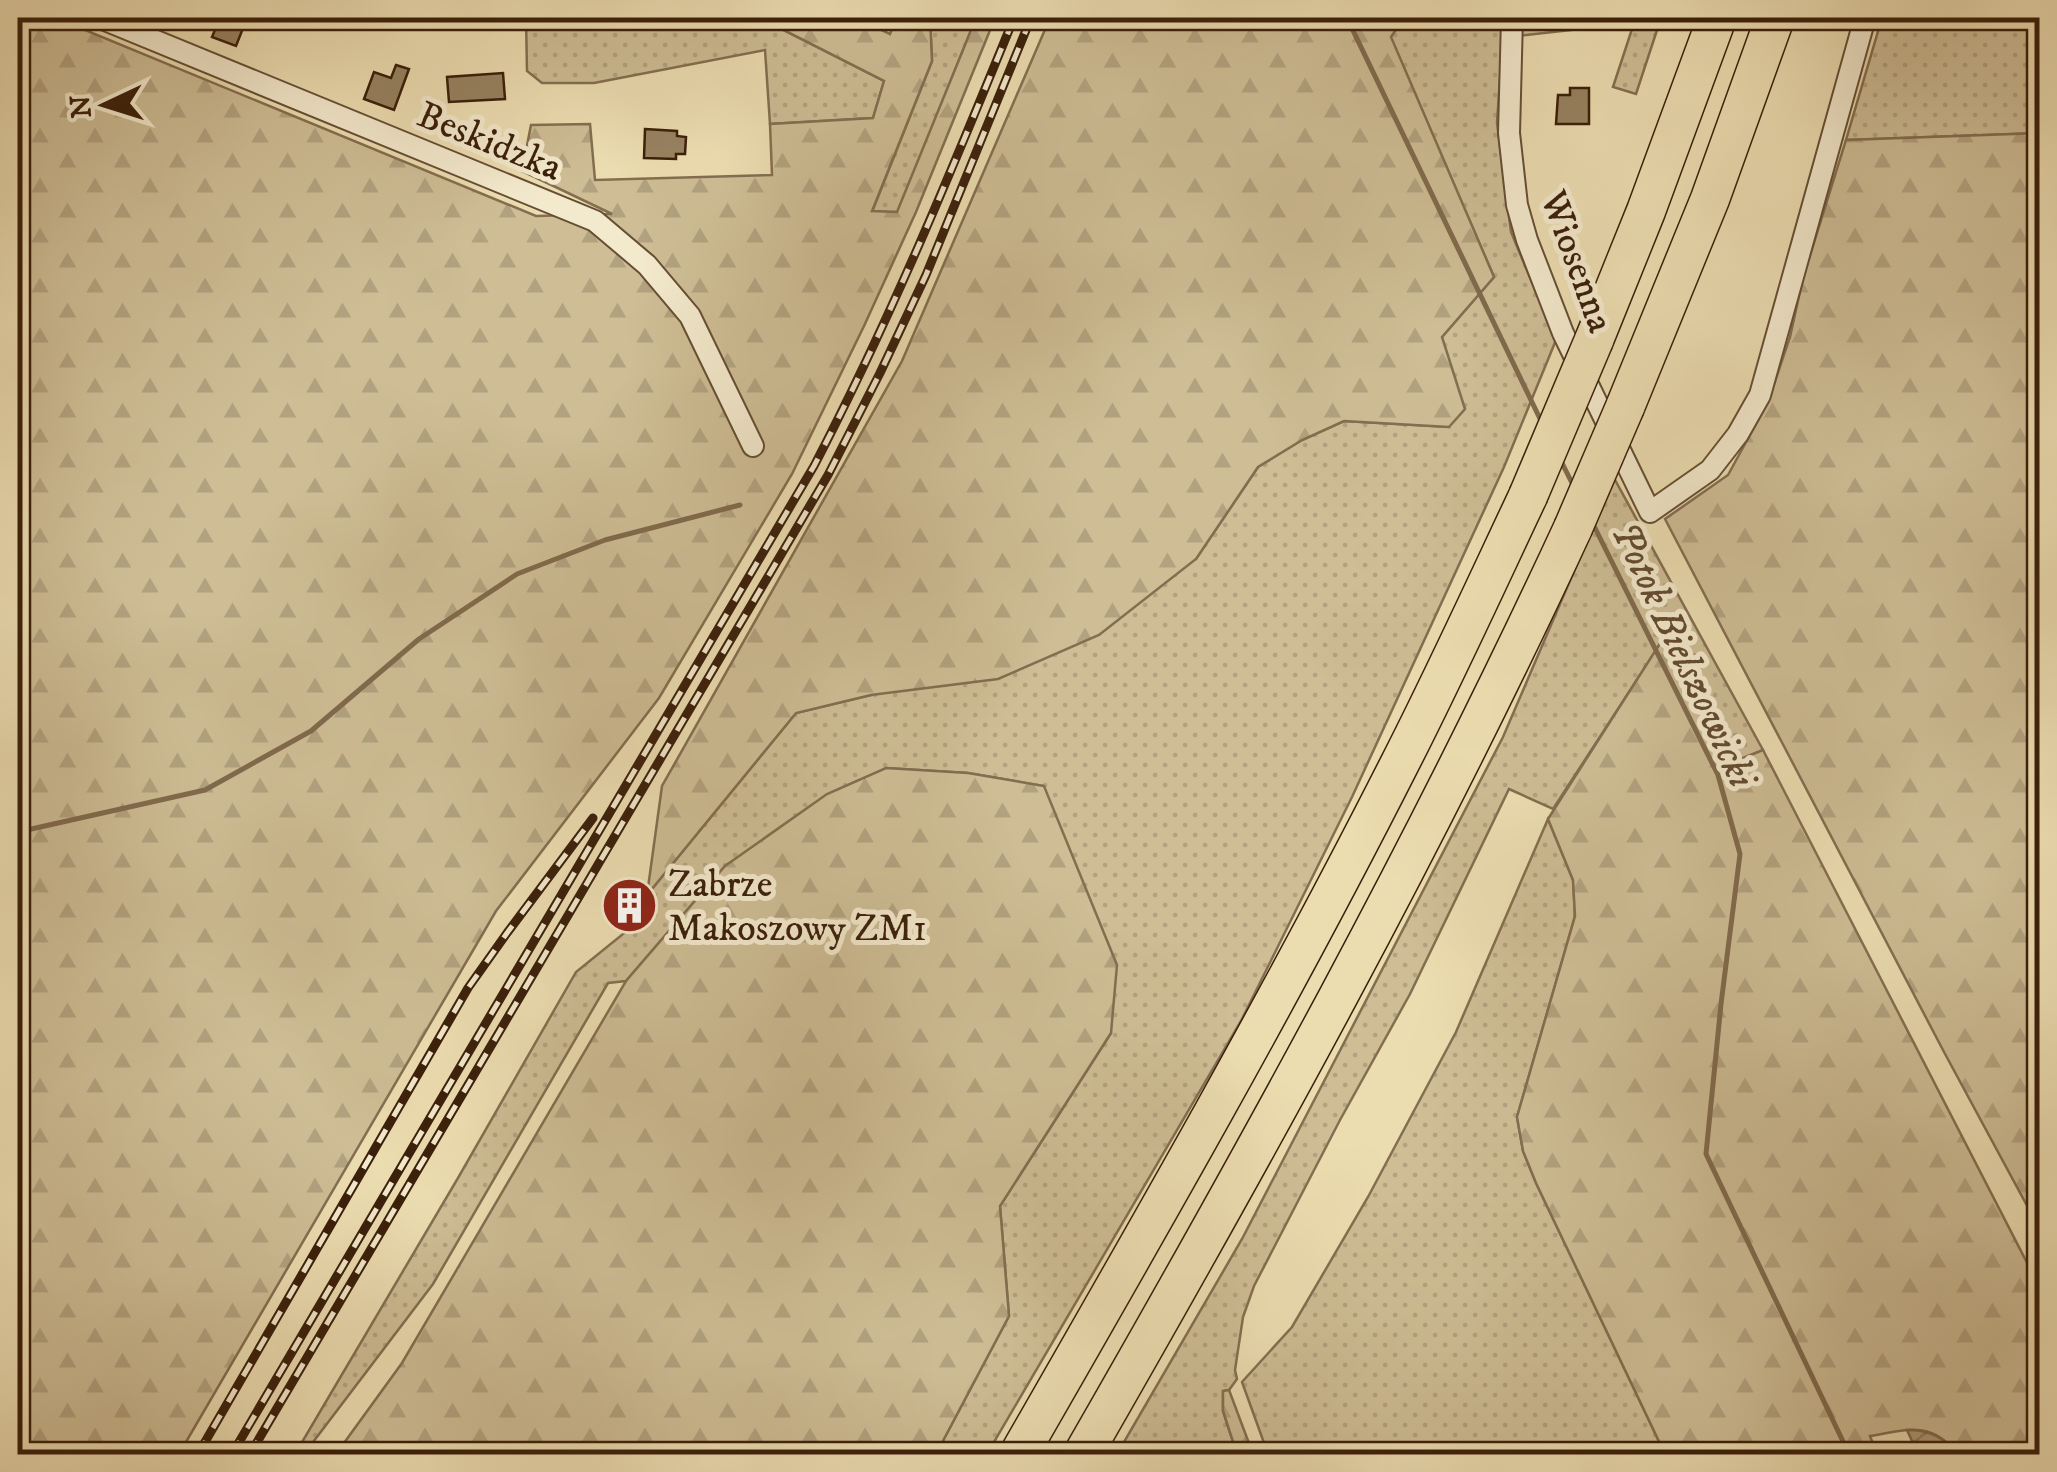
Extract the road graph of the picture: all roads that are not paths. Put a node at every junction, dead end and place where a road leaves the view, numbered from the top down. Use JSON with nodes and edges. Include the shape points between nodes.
{"nodes":[{"id":1,"x":100,"y":18,"type":"edge"},
{"id":2,"x":1512,"y":18,"type":"edge"},
{"id":3,"x":1717,"y":18,"type":"edge"},
{"id":4,"x":1775,"y":18,"type":"edge"},
{"id":5,"x":1865,"y":18,"type":"edge"},
{"id":6,"x":753,"y":446,"type":"dead end"},
{"id":7,"x":1020,"y":1454,"type":"edge"},
{"id":8,"x":1083,"y":1454,"type":"edge"}],
"edges":[{"from":1,"to":6,"type":"street","name":"Beskidzka","via":[[595,221],[647,264],[690,316]]},
{"from":2,"to":5,"type":"street","name":"Wiosenna","via":[[1509,133],[1527,240],[1650,512],[1710,470],[1760,395]]},
{"from":3,"to":7,"type":"highway","bridge":true,"via":[[1528,496],[1400,762],[1184,1166]]},
{"from":4,"to":8,"type":"highway","bridge":true,"via":[[1626,407],[1481,722],[1303,1065]]}]}
